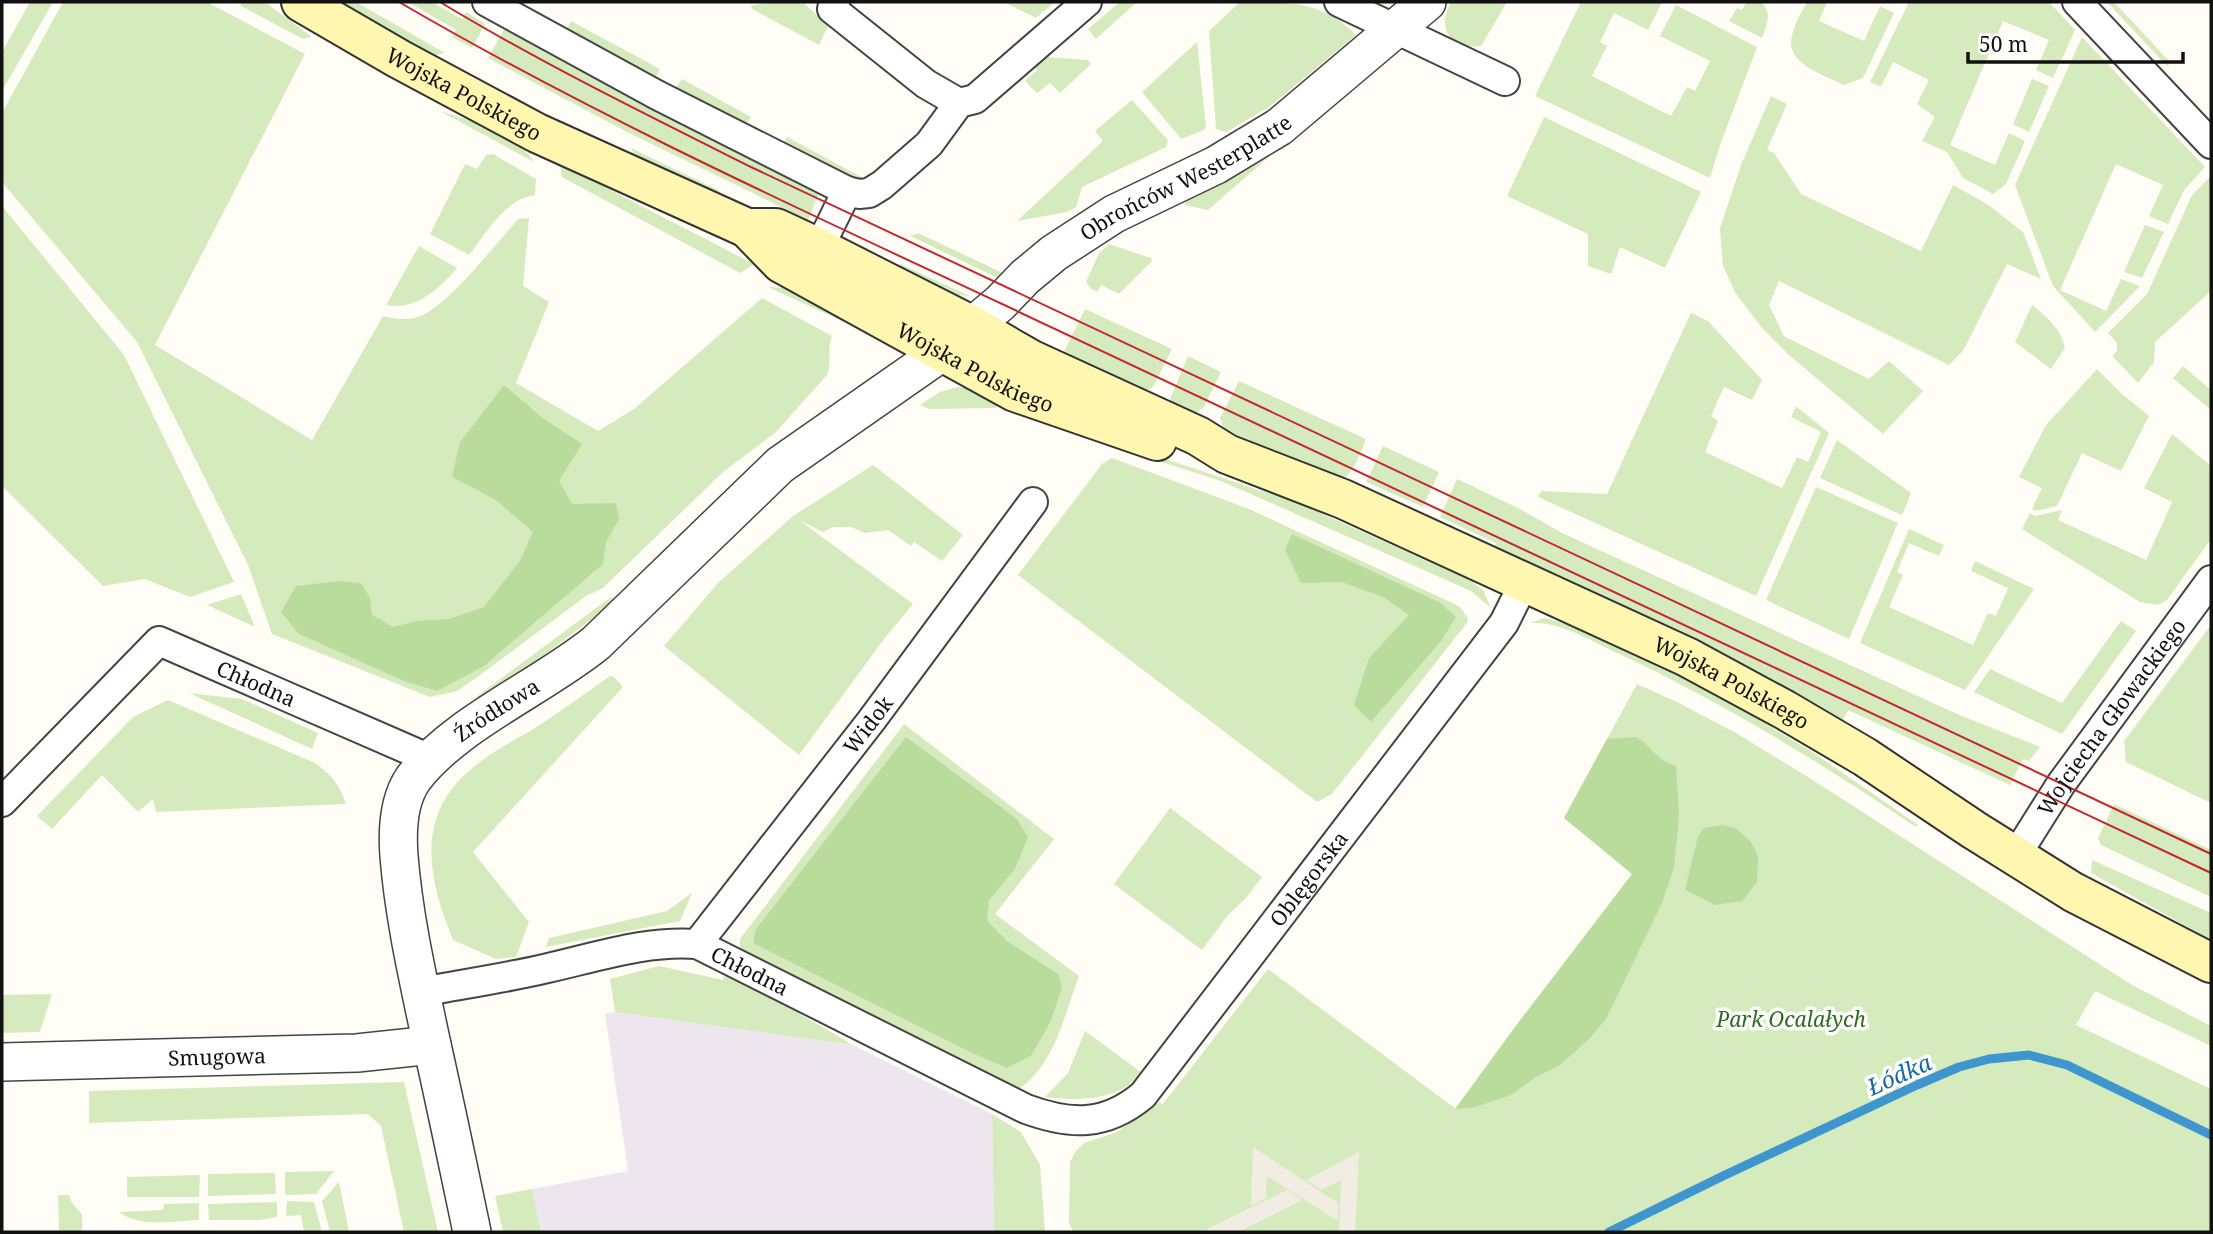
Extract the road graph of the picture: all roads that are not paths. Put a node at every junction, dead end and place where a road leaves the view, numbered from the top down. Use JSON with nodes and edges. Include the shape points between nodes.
{"nodes":[{"id":1,"x":301,"y":2,"type":"edge"},
{"id":2,"x":486,"y":2,"type":"edge"},
{"id":3,"x":1087,"y":2,"type":"edge"},
{"id":4,"x":1339,"y":2,"type":"edge"},
{"id":5,"x":1427,"y":2,"type":"edge"},
{"id":6,"x":2077,"y":2,"type":"edge"},
{"id":7,"x":834,"y":5,"type":"edge"},
{"id":8,"x":1396,"y":29,"type":"junction"},
{"id":9,"x":1505,"y":81,"type":"dead end"},
{"id":10,"x":959,"y":103,"type":"junction"},
{"id":11,"x":2211,"y":144,"type":"edge"},
{"id":12,"x":847,"y":191,"type":"junction"},
{"id":13,"x":747,"y":229,"type":"junction"},
{"id":14,"x":819,"y":248,"type":"junction"},
{"id":15,"x":973,"y":326,"type":"junction"},
{"id":16,"x":942,"y":352,"type":"junction"},
{"id":17,"x":1227,"y":454,"type":"junction"},
{"id":18,"x":1033,"y":502,"type":"dead end"},
{"id":19,"x":2211,"y":580,"type":"edge"},
{"id":20,"x":1524,"y":583,"type":"junction"},
{"id":21,"x":430,"y":759,"type":"junction"},
{"id":22,"x":2,"y":802,"type":"edge"},
{"id":23,"x":2015,"y":857,"type":"junction"},
{"id":24,"x":697,"y":944,"type":"junction"},
{"id":25,"x":2211,"y":963,"type":"edge"},
{"id":26,"x":421,"y":992,"type":"junction"},
{"id":27,"x":432,"y":1045,"type":"junction"},
{"id":28,"x":2,"y":1062,"type":"edge"},
{"id":29,"x":1056,"y":1120,"type":"joint"},
{"id":30,"x":472,"y":1232,"type":"edge"}],
"edges":[{"from":1,"to":13,"type":"main road","name":"Wojska Polskiego","via":[[537,133]]},
{"from":2,"to":12,"type":"street"},
{"from":3,"to":10,"type":"street","via":[[975,99]]},
{"from":4,"to":8,"type":"street"},
{"from":5,"to":8,"type":"street","name":"Obrońców Westerplatte"},
{"from":6,"to":11,"type":"street"},
{"from":7,"to":10,"type":"street","via":[[926,84]]},
{"from":8,"to":9,"type":"street"},
{"from":8,"to":15,"type":"street","name":"Obrońców Westerplatte","via":[[1279,127],[1216,166],[1081,234],[1025,276]]},
{"from":10,"to":12,"type":"street","via":[[929,144],[882,185],[869,193]]},
{"from":12,"to":14,"type":"street"},
{"from":13,"to":14,"type":"main road","name":"Wojska Polskiego","via":[[776,228]]},
{"from":13,"to":16,"type":"main road","name":"Wojska Polskiego","via":[[781,263]]},
{"from":14,"to":15,"type":"main road","name":"Wojska Polskiego"},
{"from":15,"to":16,"type":"street","name":"Obrońców Westerplatte"},
{"from":15,"to":17,"type":"main road","name":"Wojska Polskiego","via":[[1030,359],[1198,436]]},
{"from":16,"to":17,"type":"main road","name":"Wojska Polskiego","via":[[1031,398],[1178,448]]},
{"from":16,"to":21,"type":"street","name":"Źródłowa","via":[[780,466],[580,657]]},
{"from":17,"to":20,"type":"main road","name":"Wojska Polskiego","via":[[1343,499]]},
{"from":18,"to":24,"type":"street","name":"Widok","via":[[871,721]]},
{"from":19,"to":23,"type":"street","name":"Wojciecha Głowackiego","via":[[2061,784]]},
{"from":20,"to":23,"type":"main road","name":"Wojska Polskiego","via":[[1687,657],[1786,710]]},
{"from":20,"to":29,"type":"street","name":"Oblęgorska","via":[[1503,623],[1143,1095],[1118,1113],[1080,1121]]},
{"from":21,"to":22,"type":"street","name":"Chłodna","via":[[159,640]]},
{"from":21,"to":26,"type":"street","name":"Źródłowa","via":[[404,795],[399,830],[403,888]]},
{"from":23,"to":25,"type":"main road","name":"Wojska Polskiego"},
{"from":24,"to":26,"type":"street","name":"Chłodna","via":[[653,944]]},
{"from":24,"to":29,"type":"street","name":"Chłodna"},
{"from":26,"to":27,"type":"street","name":"Źródłowa"},
{"from":27,"to":28,"type":"street","name":"Smugowa","via":[[357,1053]]},
{"from":27,"to":30,"type":"street","name":"Źródłowa"}]}
